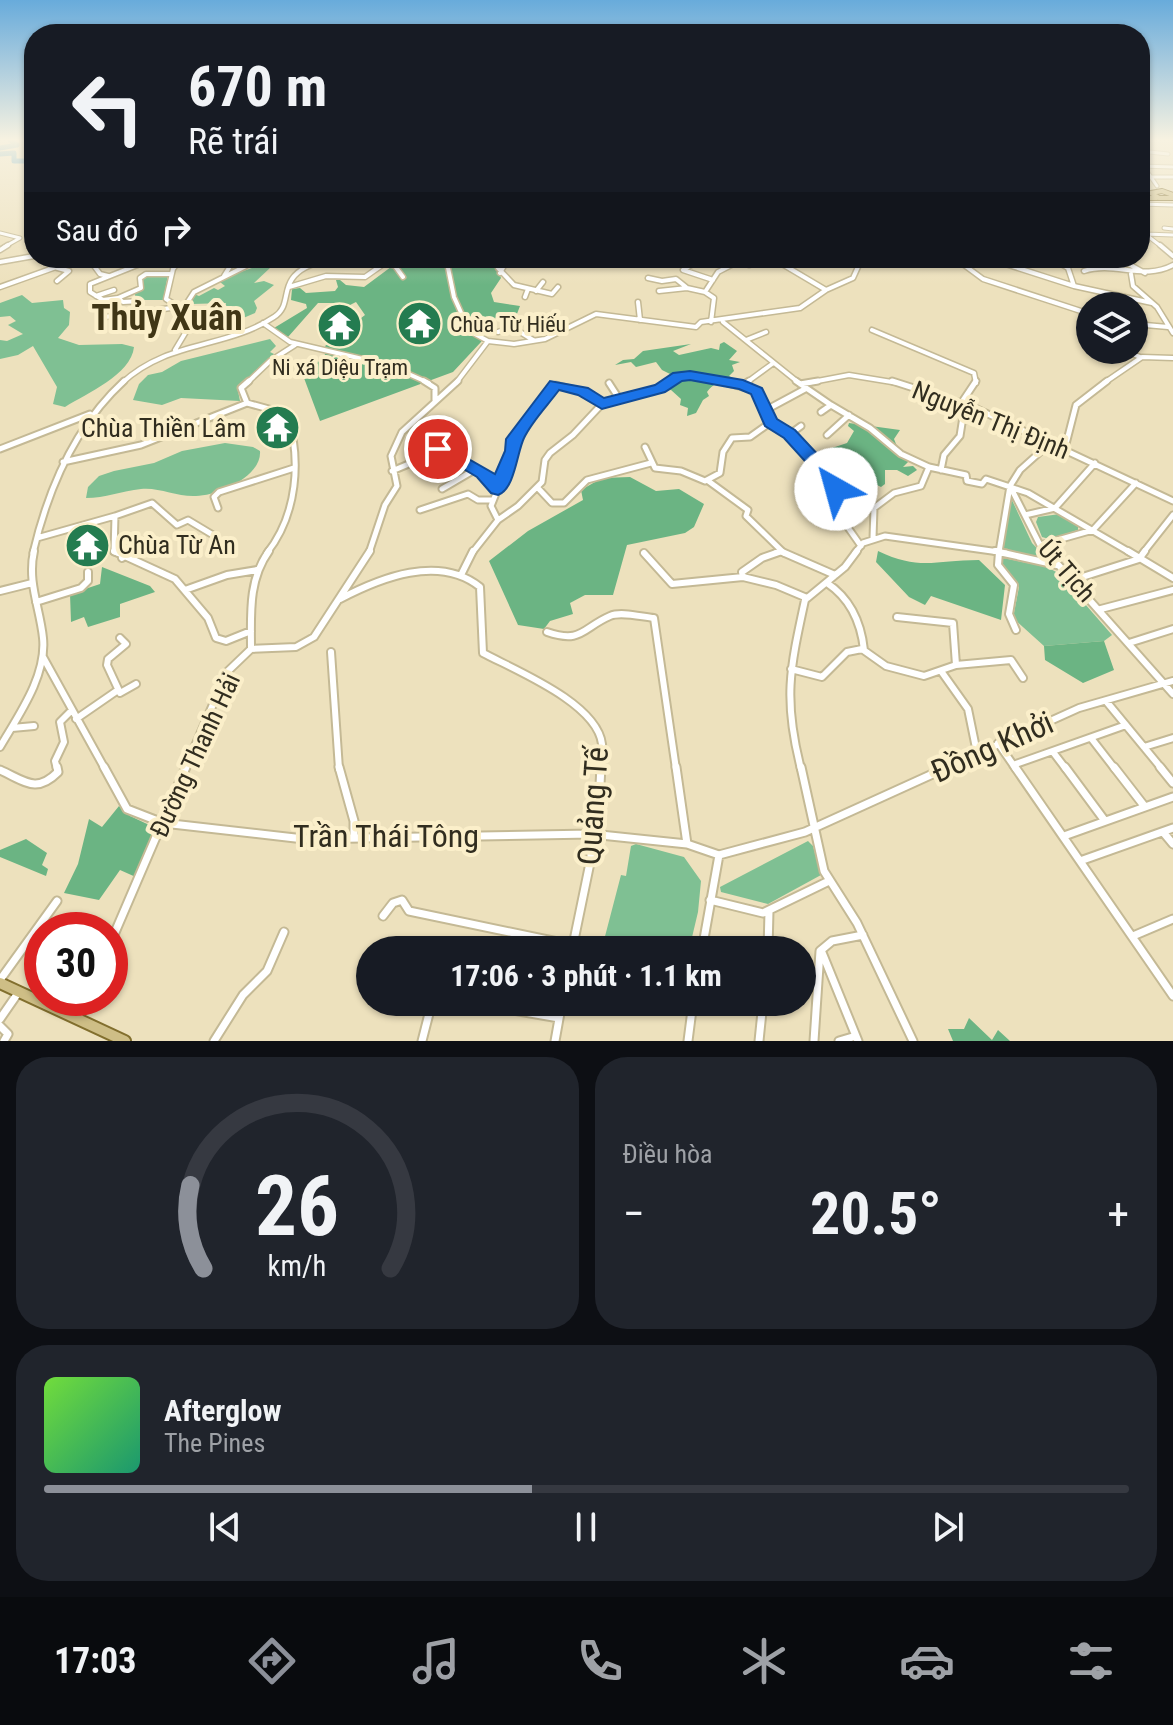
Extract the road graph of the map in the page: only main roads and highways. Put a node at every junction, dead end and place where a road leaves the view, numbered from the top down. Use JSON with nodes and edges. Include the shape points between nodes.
{"nodes":[{"id":1,"x":1153,"y":189,"type":"junction"},
{"id":2,"x":1150,"y":190,"type":"edge"},
{"id":3,"x":1150,"y":198,"type":"edge"},
{"id":4,"x":1159,"y":198,"type":"junction"},
{"id":5,"x":1173,"y":200,"type":"edge"},
{"id":6,"x":0,"y":981,"type":"edge"},
{"id":7,"x":125,"y":1041,"type":"edge"}],
"edges":[{"from":1,"to":2,"type":"main road"},
{"from":1,"to":4,"type":"main road"},
{"from":1,"to":5,"type":"main road","via":[[1165,191]]},
{"from":3,"to":4,"type":"main road"},
{"from":4,"to":5,"type":"main road"},
{"from":6,"to":7,"type":"main road"}]}
